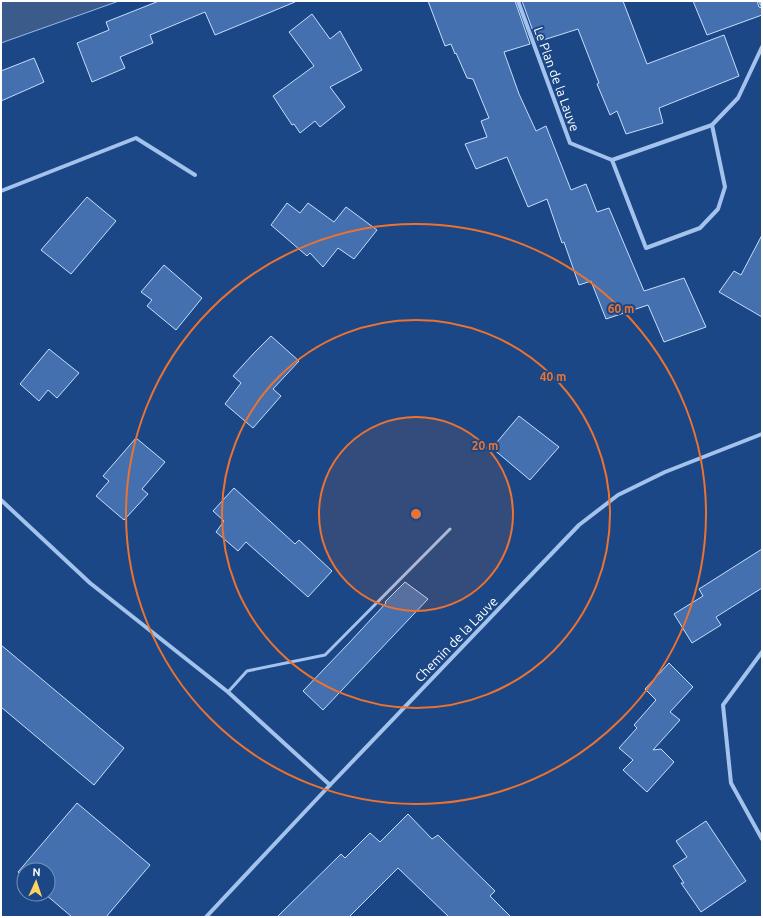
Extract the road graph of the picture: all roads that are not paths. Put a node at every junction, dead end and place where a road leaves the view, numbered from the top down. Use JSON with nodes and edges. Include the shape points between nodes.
{"nodes":[{"id":1,"x":518,"y":1,"type":"edge"},
{"id":2,"x":760,"y":1,"type":"edge"},
{"id":3,"x":762,"y":5,"type":"edge"},
{"id":4,"x":762,"y":47,"type":"edge"},
{"id":5,"x":712,"y":125,"type":"junction"},
{"id":6,"x":612,"y":160,"type":"junction"},
{"id":7,"x":195,"y":175,"type":"dead end"},
{"id":8,"x":1,"y":191,"type":"edge"},
{"id":9,"x":762,"y":434,"type":"edge"},
{"id":10,"x":1,"y":500,"type":"edge"},
{"id":11,"x":450,"y":529,"type":"dead end"},
{"id":12,"x":762,"y":652,"type":"edge"},
{"id":13,"x":228,"y":692,"type":"junction"},
{"id":14,"x":330,"y":785,"type":"junction"},
{"id":15,"x":762,"y":839,"type":"edge"},
{"id":16,"x":206,"y":917,"type":"edge"}],
"edges":[{"from":1,"to":6,"type":"street","name":"Le Plan de la Lauve","via":[[570,143]]},
{"from":2,"to":3,"type":"street"},
{"from":4,"to":5,"type":"street","via":[[738,98]]},
{"from":5,"to":6,"type":"street"},
{"from":5,"to":6,"type":"street","via":[[725,187],[718,209],[700,228],[646,248]]},
{"from":7,"to":8,"type":"street","via":[[136,138]]},
{"from":9,"to":14,"type":"street","name":"Chemin de la Lauve","via":[[665,472],[618,495],[579,526]]},
{"from":10,"to":13,"type":"street","via":[[90,583]]},
{"from":11,"to":13,"type":"lane","via":[[325,655],[248,671]]},
{"from":12,"to":15,"type":"street","via":[[723,705],[731,783]]},
{"from":13,"to":14,"type":"street"},
{"from":14,"to":16,"type":"street","name":"Chemin de la Lauve"}]}
